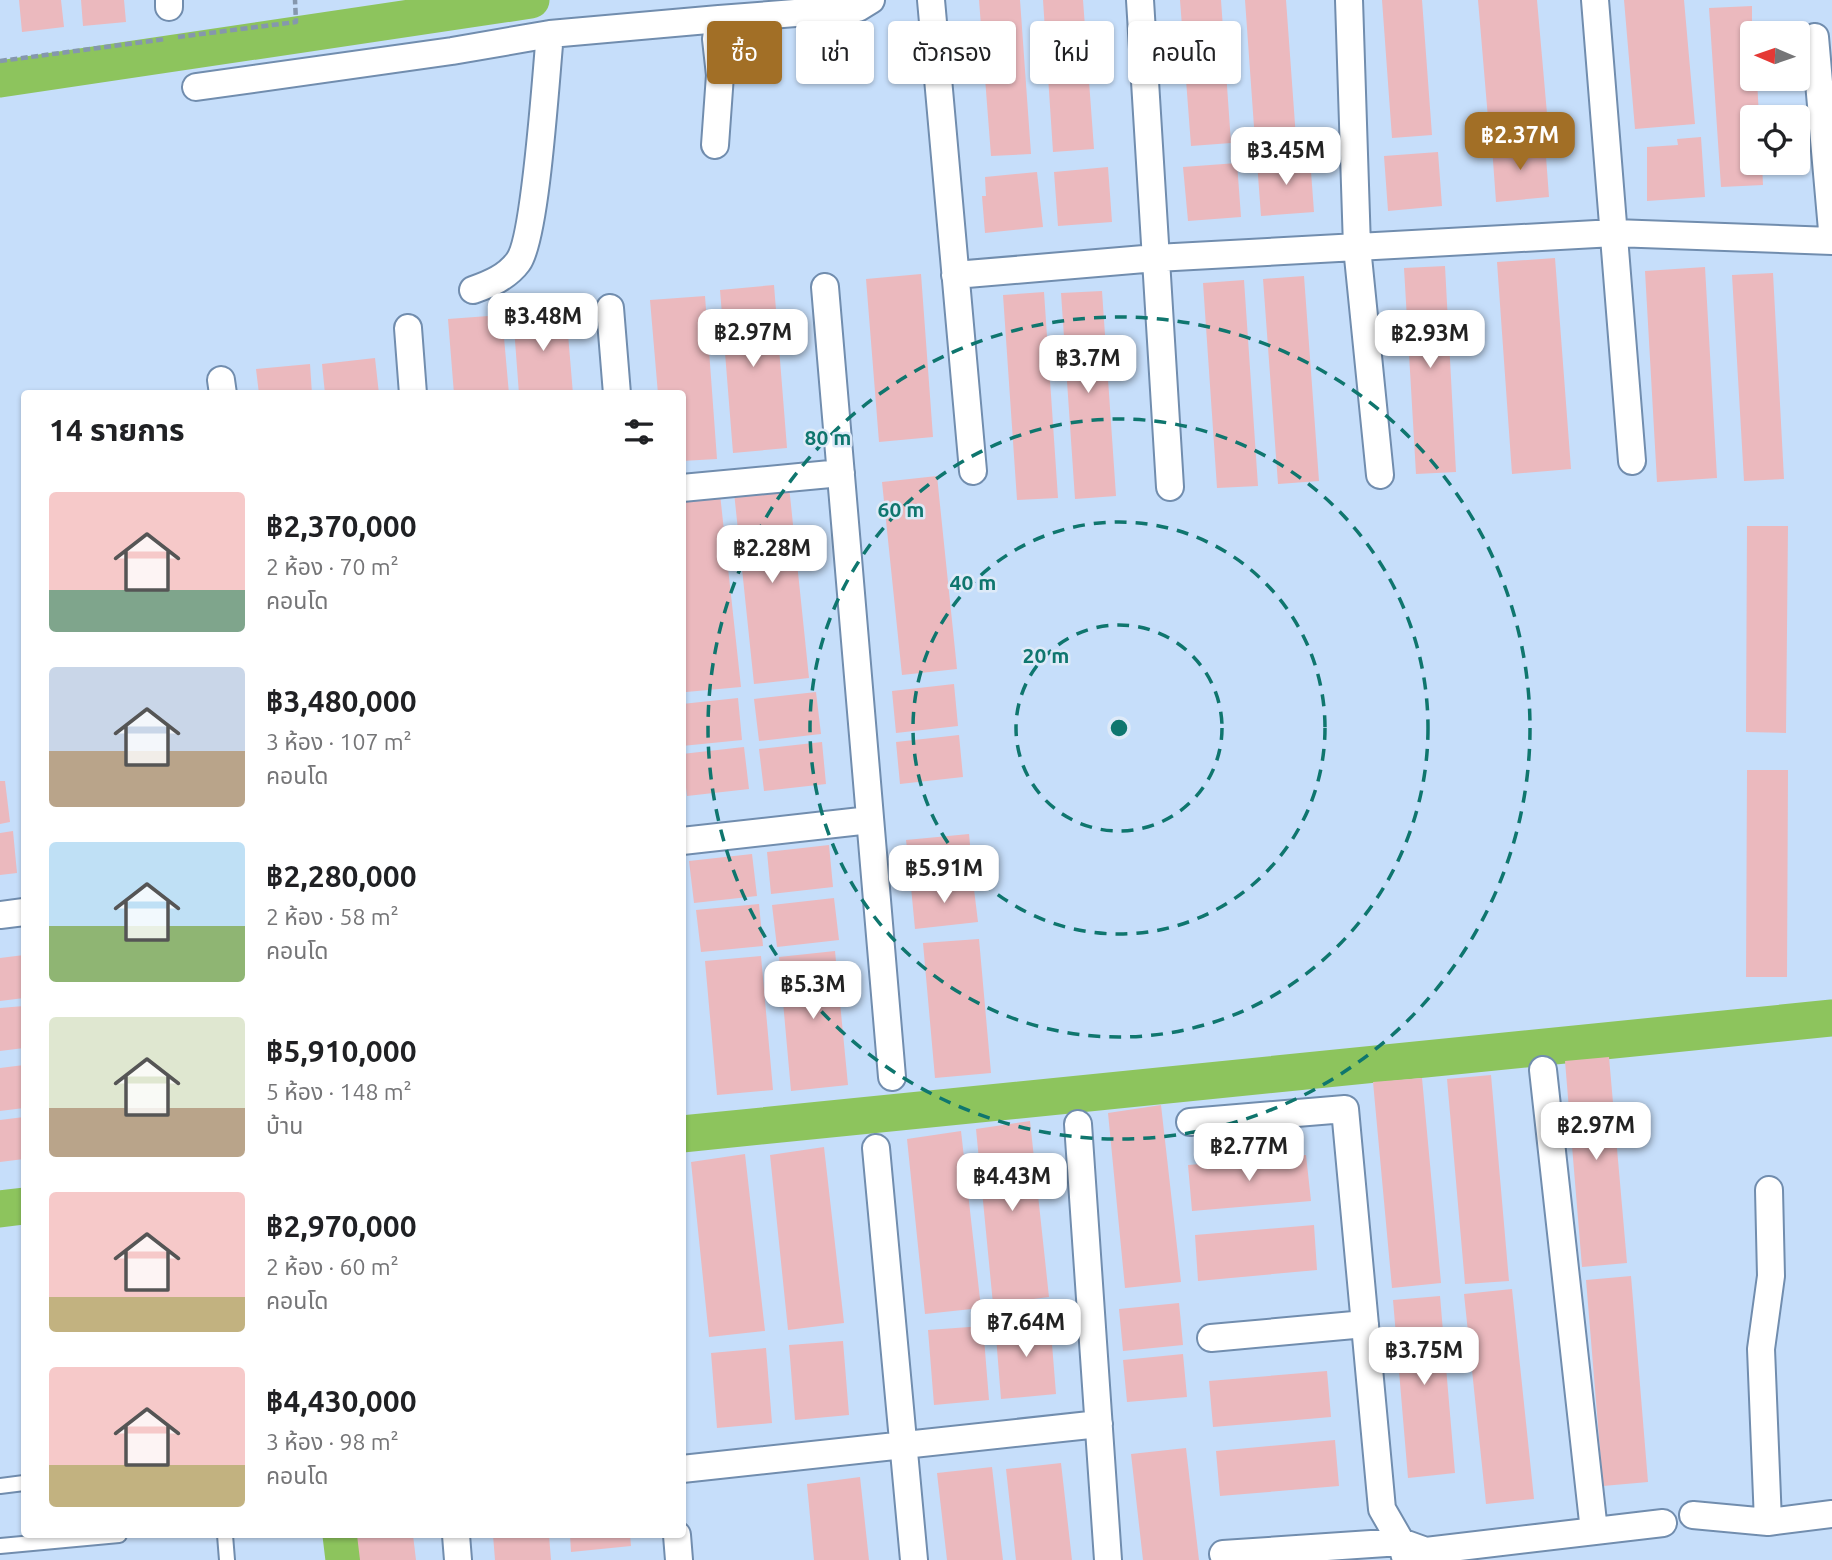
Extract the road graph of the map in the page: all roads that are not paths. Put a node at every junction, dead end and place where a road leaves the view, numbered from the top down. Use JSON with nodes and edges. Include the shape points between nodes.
{"nodes":[{"id":1,"x":871,"y":0,"type":"edge"},
{"id":2,"x":931,"y":0,"type":"edge"},
{"id":3,"x":1140,"y":0,"type":"edge"},
{"id":4,"x":1349,"y":0,"type":"edge"},
{"id":5,"x":1595,"y":0,"type":"edge"},
{"id":6,"x":719,"y":19,"type":"junction"},
{"id":7,"x":550,"y":34,"type":"junction"},
{"id":8,"x":1815,"y":37,"type":"dead end"},
{"id":9,"x":196,"y":87,"type":"dead end"},
{"id":10,"x":715,"y":145,"type":"dead end"},
{"id":11,"x":1832,"y":230,"type":"edge"},
{"id":12,"x":1614,"y":233,"type":"junction"},
{"id":13,"x":1832,"y":241,"type":"edge"},
{"id":14,"x":1357,"y":247,"type":"junction"},
{"id":15,"x":1156,"y":258,"type":"junction"},
{"id":16,"x":955,"y":275,"type":"junction"},
{"id":17,"x":825,"y":287,"type":"dead end"},
{"id":18,"x":473,"y":290,"type":"dead end"},
{"id":19,"x":610,"y":308,"type":"dead end"},
{"id":20,"x":408,"y":328,"type":"dead end"},
{"id":21,"x":414,"y":390,"type":"edge"},
{"id":22,"x":617,"y":390,"type":"edge"},
{"id":23,"x":1632,"y":461,"type":"dead end"},
{"id":24,"x":973,"y":471,"type":"dead end"},
{"id":25,"x":841,"y":473,"type":"junction"},
{"id":26,"x":1380,"y":475,"type":"dead end"},
{"id":27,"x":1170,"y":487,"type":"dead end"},
{"id":28,"x":686,"y":488,"type":"edge"},
{"id":29,"x":870,"y":820,"type":"junction"},
{"id":30,"x":686,"y":841,"type":"edge"},
{"id":31,"x":21,"y":912,"type":"edge"},
{"id":32,"x":0,"y":915,"type":"edge"},
{"id":33,"x":1543,"y":1070,"type":"dead end"},
{"id":34,"x":892,"y":1077,"type":"dead end"},
{"id":35,"x":1190,"y":1122,"type":"dead end"},
{"id":36,"x":1078,"y":1124,"type":"dead end"},
{"id":37,"x":876,"y":1148,"type":"dead end"},
{"id":38,"x":1769,"y":1191,"type":"dead end"},
{"id":39,"x":1365,"y":1324,"type":"junction"},
{"id":40,"x":1211,"y":1338,"type":"dead end"},
{"id":41,"x":1099,"y":1424,"type":"junction"},
{"id":42,"x":904,"y":1446,"type":"junction"},
{"id":43,"x":686,"y":1469,"type":"edge"},
{"id":44,"x":21,"y":1483,"type":"edge"},
{"id":45,"x":0,"y":1486,"type":"edge"},
{"id":46,"x":1832,"y":1514,"type":"edge"},
{"id":47,"x":1693,"y":1515,"type":"dead end"},
{"id":48,"x":1768,"y":1522,"type":"junction"},
{"id":49,"x":1663,"y":1523,"type":"dead end"},
{"id":50,"x":1594,"y":1531,"type":"junction"},
{"id":51,"x":87,"y":1538,"type":"edge"},
{"id":52,"x":225,"y":1538,"type":"edge"},
{"id":53,"x":456,"y":1538,"type":"edge"},
{"id":54,"x":677,"y":1538,"type":"edge"},
{"id":55,"x":0,"y":1546,"type":"edge"},
{"id":56,"x":1403,"y":1551,"type":"edge"},
{"id":57,"x":1223,"y":1554,"type":"dead end"},
{"id":58,"x":227,"y":1560,"type":"edge"},
{"id":59,"x":458,"y":1560,"type":"edge"},
{"id":60,"x":679,"y":1560,"type":"edge"},
{"id":61,"x":914,"y":1560,"type":"edge"},
{"id":62,"x":1108,"y":1560,"type":"edge"}],
"edges":[{"from":1,"to":6,"type":"street","via":[[858,8]]},
{"from":2,"to":16,"type":"street"},
{"from":3,"to":15,"type":"street"},
{"from":4,"to":14,"type":"street"},
{"from":5,"to":12,"type":"street"},
{"from":6,"to":7,"type":"street"},
{"from":6,"to":10,"type":"street"},
{"from":7,"to":9,"type":"street"},
{"from":7,"to":18,"type":"street","via":[[529,225],[520,260],[498,279]]},
{"from":8,"to":11,"type":"street"},
{"from":12,"to":13,"type":"street"},
{"from":12,"to":14,"type":"street"},
{"from":12,"to":23,"type":"street"},
{"from":14,"to":15,"type":"street"},
{"from":14,"to":26,"type":"street"},
{"from":15,"to":16,"type":"street"},
{"from":15,"to":27,"type":"street"},
{"from":16,"to":24,"type":"street"},
{"from":17,"to":25,"type":"street"},
{"from":19,"to":22,"type":"street"},
{"from":20,"to":21,"type":"street"},
{"from":25,"to":28,"type":"street"},
{"from":25,"to":29,"type":"street"},
{"from":29,"to":30,"type":"street"},
{"from":29,"to":34,"type":"street"},
{"from":31,"to":32,"type":"street"},
{"from":33,"to":50,"type":"street"},
{"from":35,"to":39,"type":"street","via":[[1345,1109]]},
{"from":36,"to":41,"type":"street"},
{"from":37,"to":42,"type":"street"},
{"from":38,"to":48,"type":"street","via":[[1771,1276],[1761,1349]]},
{"from":39,"to":40,"type":"street"},
{"from":39,"to":56,"type":"street","via":[[1382,1509]]},
{"from":41,"to":42,"type":"street"},
{"from":41,"to":62,"type":"street"},
{"from":42,"to":43,"type":"street"},
{"from":42,"to":61,"type":"street"},
{"from":44,"to":45,"type":"lane"},
{"from":46,"to":48,"type":"street"},
{"from":47,"to":48,"type":"street"},
{"from":49,"to":50,"type":"street"},
{"from":50,"to":56,"type":"street"},
{"from":51,"to":55,"type":"lane"},
{"from":52,"to":58,"type":"lane"},
{"from":53,"to":59,"type":"street"},
{"from":54,"to":60,"type":"street"},
{"from":56,"to":57,"type":"street"}]}
